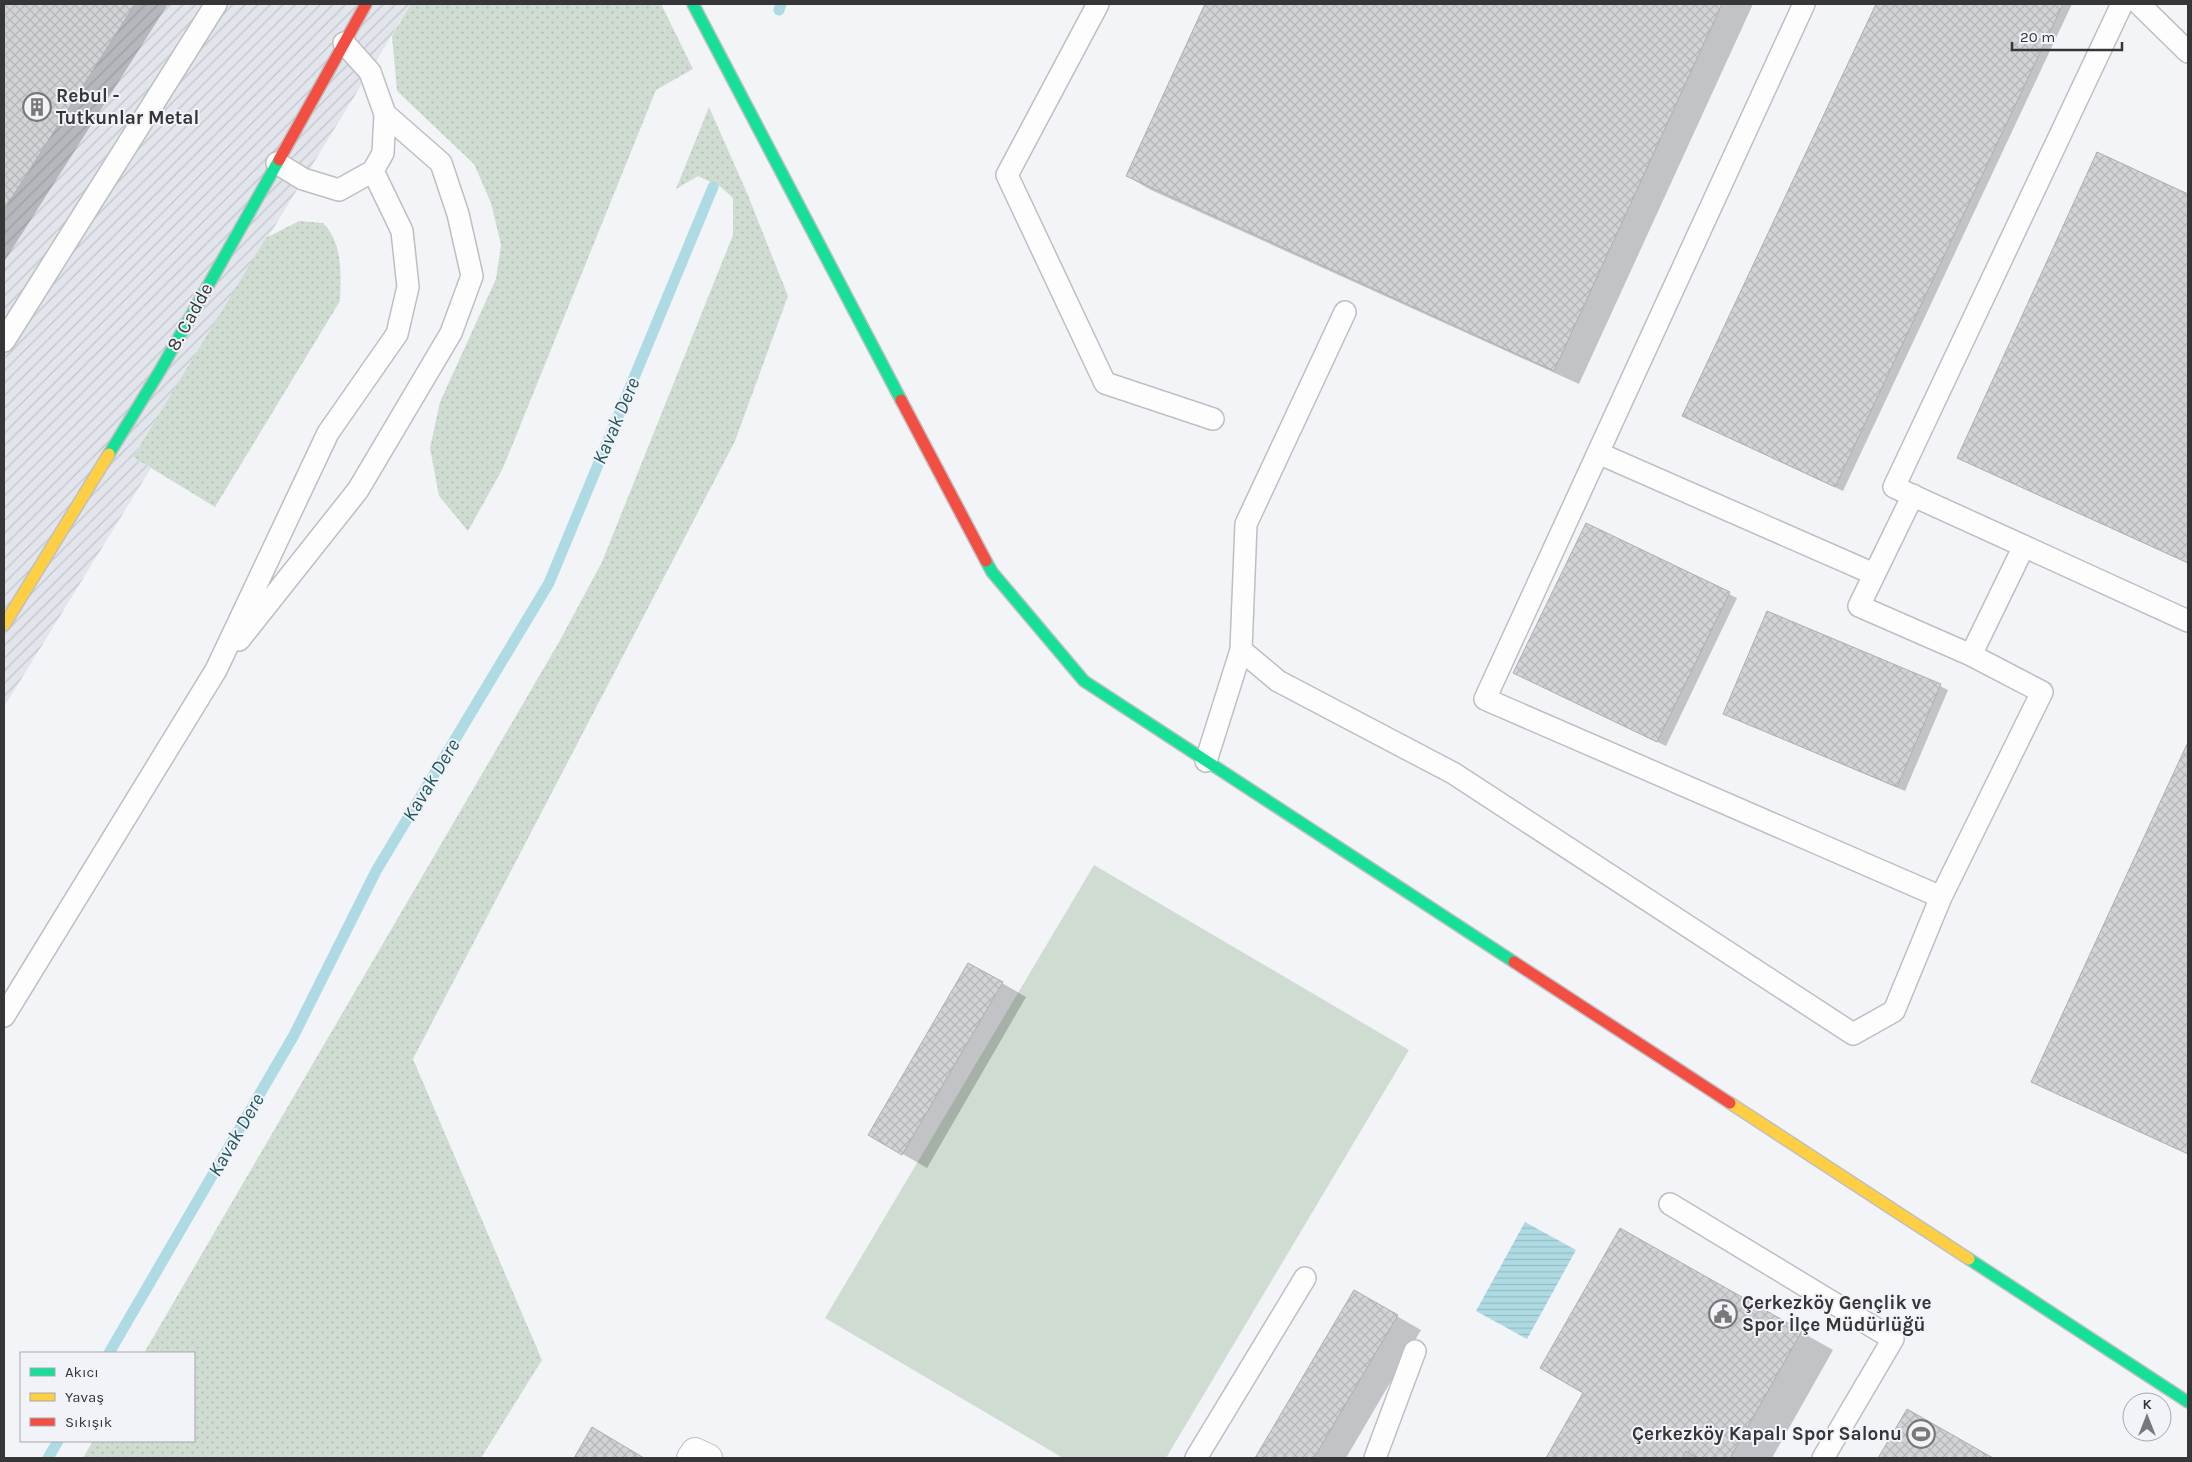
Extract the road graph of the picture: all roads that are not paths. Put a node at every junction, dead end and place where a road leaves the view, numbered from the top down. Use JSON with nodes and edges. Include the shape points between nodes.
{"nodes":[{"id":1,"x":216,"y":4,"type":"edge"},
{"id":2,"x":366,"y":4,"type":"edge"},
{"id":3,"x":694,"y":4,"type":"edge"},
{"id":4,"x":1098,"y":4,"type":"edge"},
{"id":5,"x":1804,"y":4,"type":"edge"},
{"id":6,"x":2122,"y":4,"type":"edge"},
{"id":7,"x":2139,"y":4,"type":"edge"},
{"id":8,"x":344,"y":43,"type":"junction"},
{"id":9,"x":2188,"y":52,"type":"edge"},
{"id":10,"x":385,"y":114,"type":"junction"},
{"id":11,"x":277,"y":163,"type":"junction"},
{"id":12,"x":373,"y":171,"type":"junction"},
{"id":13,"x":1345,"y":312,"type":"dead end"},
{"id":14,"x":4,"y":341,"type":"edge"},
{"id":15,"x":1213,"y":419,"type":"dead end"},
{"id":16,"x":1598,"y":453,"type":"junction"},
{"id":17,"x":1912,"y":495,"type":"junction"},
{"id":18,"x":2024,"y":546,"type":"junction"},
{"id":19,"x":1874,"y":574,"type":"junction"},
{"id":20,"x":2188,"y":621,"type":"edge"},
{"id":21,"x":4,"y":625,"type":"edge"},
{"id":22,"x":1241,"y":650,"type":"junction"},
{"id":23,"x":1971,"y":655,"type":"junction"},
{"id":24,"x":216,"y":670,"type":"junction"},
{"id":25,"x":1206,"y":760,"type":"junction"},
{"id":26,"x":1942,"y":897,"type":"junction"},
{"id":27,"x":4,"y":1016,"type":"edge"},
{"id":28,"x":1670,"y":1204,"type":"dead end"},
{"id":29,"x":1305,"y":1278,"type":"dead end"},
{"id":30,"x":1415,"y":1351,"type":"dead end"},
{"id":31,"x":2188,"y":1402,"type":"edge"},
{"id":32,"x":691,"y":1458,"type":"edge"},
{"id":33,"x":708,"y":1458,"type":"edge"},
{"id":34,"x":1196,"y":1458,"type":"edge"},
{"id":35,"x":1375,"y":1458,"type":"edge"},
{"id":36,"x":1823,"y":1458,"type":"edge"}],
"edges":[{"from":1,"to":14,"type":"lane"},
{"from":2,"to":8,"type":"street","name":"8. Cadde"},
{"from":3,"to":25,"type":"street","via":[[992,572],[1084,681]]},
{"from":4,"to":15,"type":"lane","via":[[1007,175],[1105,383]]},
{"from":5,"to":16,"type":"lane"},
{"from":6,"to":17,"type":"lane","via":[[1894,487]]},
{"from":7,"to":9,"type":"lane"},
{"from":8,"to":10,"type":"lane","via":[[370,72]]},
{"from":8,"to":11,"type":"street","name":"8. Cadde"},
{"from":10,"to":12,"type":"lane","via":[[383,153]]},
{"from":10,"to":24,"type":"lane","via":[[441,163],[458,214],[472,276],[450,333],[358,490]]},
{"from":11,"to":12,"type":"lane","via":[[303,180],[340,190]]},
{"from":11,"to":21,"type":"street","name":"8. Cadde","via":[[161,369]]},
{"from":12,"to":24,"type":"lane","via":[[402,231],[408,286],[397,334],[328,433]]},
{"from":13,"to":22,"type":"lane","via":[[1246,524]]},
{"from":16,"to":19,"type":"lane"},
{"from":16,"to":26,"type":"lane","via":[[1485,699]]},
{"from":17,"to":18,"type":"lane"},
{"from":17,"to":19,"type":"lane"},
{"from":18,"to":20,"type":"lane"},
{"from":18,"to":23,"type":"lane"},
{"from":19,"to":23,"type":"lane","via":[[1859,606]]},
{"from":22,"to":25,"type":"lane"},
{"from":22,"to":26,"type":"lane","via":[[1278,681],[1453,773],[1853,1034],[1894,1011]]},
{"from":23,"to":26,"type":"lane","via":[[2042,692]]},
{"from":24,"to":27,"type":"lane"},
{"from":25,"to":31,"type":"street"},
{"from":28,"to":36,"type":"lane","via":[[1893,1339]]},
{"from":29,"to":34,"type":"lane"},
{"from":30,"to":35,"type":"lane"},
{"from":32,"to":33,"type":"street","via":[[695,1452]]}]}
